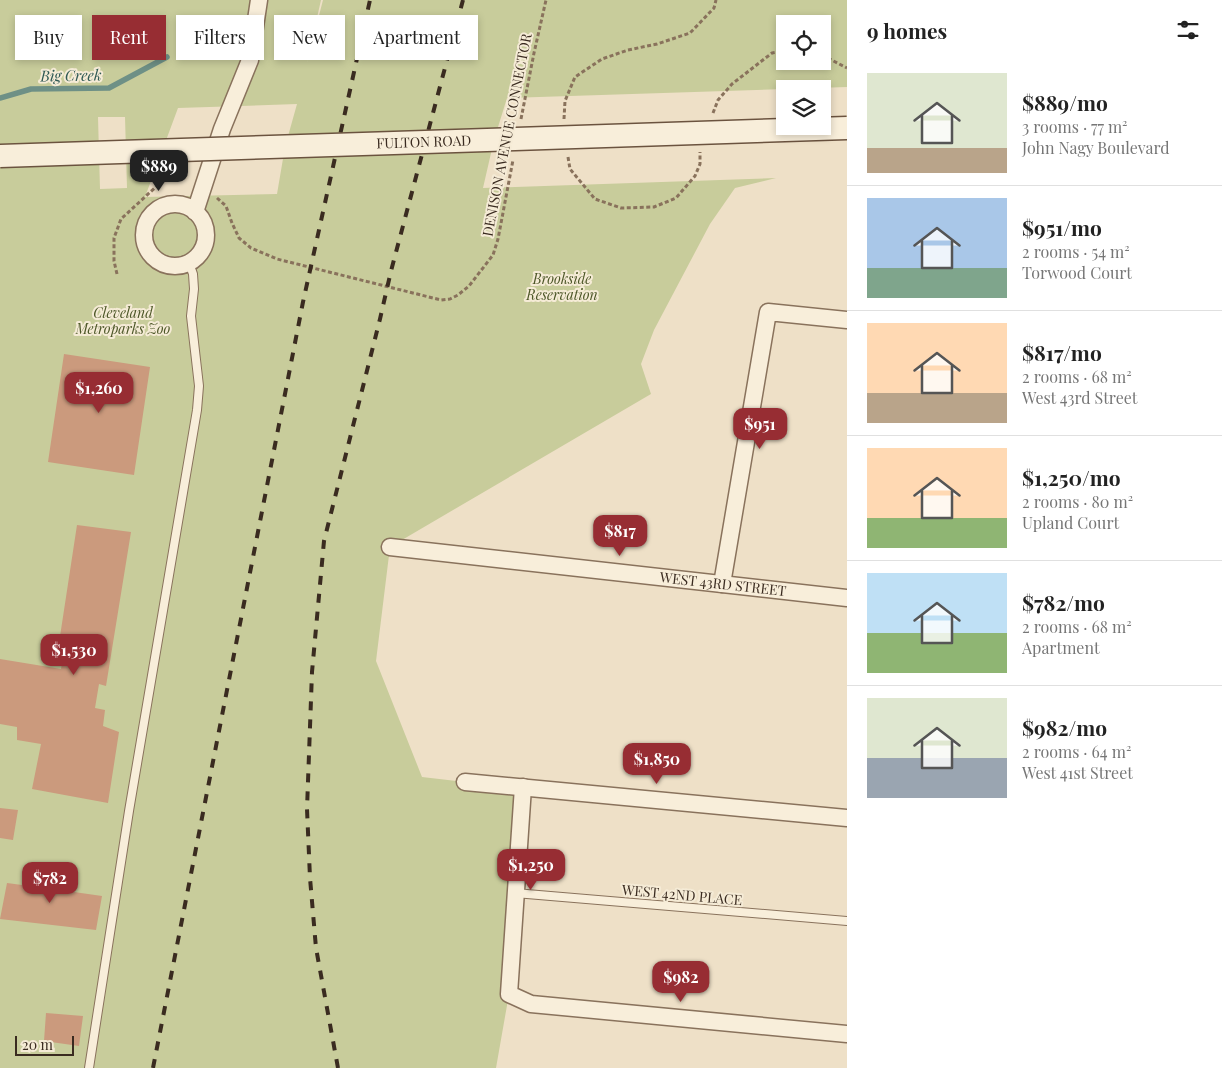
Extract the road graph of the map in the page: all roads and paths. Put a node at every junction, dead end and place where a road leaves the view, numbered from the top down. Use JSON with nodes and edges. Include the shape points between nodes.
{"nodes":[{"id":1,"x":260,"y":0,"type":"edge"},
{"id":2,"x":546,"y":0,"type":"edge"},
{"id":3,"x":831,"y":60,"type":"edge"},
{"id":4,"x":847,"y":68,"type":"edge"},
{"id":5,"x":521,"y":122,"type":"dead end"},
{"id":6,"x":847,"y":128,"type":"edge"},
{"id":7,"x":0,"y":156,"type":"edge"},
{"id":8,"x":514,"y":158,"type":"dead end"},
{"id":9,"x":178,"y":166,"type":"dead end"},
{"id":10,"x":226,"y":206,"type":"dead end"},
{"id":11,"x":196,"y":212,"type":"junction"},
{"id":12,"x":189,"y":263,"type":"junction"},
{"id":13,"x":117,"y":274,"type":"dead end"},
{"id":14,"x":847,"y":320,"type":"edge"},
{"id":15,"x":390,"y":547,"type":"dead end"},
{"id":16,"x":722,"y":584,"type":"junction"},
{"id":17,"x":847,"y":598,"type":"edge"},
{"id":18,"x":465,"y":782,"type":"dead end"},
{"id":19,"x":523,"y":788,"type":"junction"},
{"id":20,"x":847,"y":818,"type":"edge"},
{"id":21,"x":515,"y":894,"type":"junction"},
{"id":22,"x":847,"y":921,"type":"edge"},
{"id":23,"x":847,"y":1034,"type":"edge"},
{"id":24,"x":89,"y":1068,"type":"edge"}],
"edges":[{"from":1,"to":11,"type":"street","via":[[250,60],[222,129]]},
{"from":2,"to":5,"type":"path","name":"DENISON AVENUE CONNECTOR"},
{"from":3,"to":4,"type":"path"},
{"from":6,"to":7,"type":"main road","name":"FULTON ROAD","bridge":true},
{"from":8,"to":10,"type":"path","name":"DENISON AVENUE CONNECTOR","via":[[493,255],[469,286],[450,299],[440,300],[277,259],[251,248],[240,238]]},
{"from":9,"to":13,"type":"path","via":[[121,219],[114,238]]},
{"from":11,"to":12,"type":"street","via":[[205,226],[205,244]]},
{"from":11,"to":12,"type":"street","via":[[177,204],[158,209],[150,217],[144,236],[146,246],[159,261],[179,266]]},
{"from":12,"to":24,"type":"lane","via":[[194,289],[191,316],[199,386],[198,410],[127,821]]},
{"from":14,"to":16,"type":"street","via":[[768,312]]},
{"from":15,"to":16,"type":"street","name":"WEST 43RD STREET"},
{"from":16,"to":17,"type":"street","name":"WEST 43RD STREET"},
{"from":18,"to":19,"type":"street"},
{"from":19,"to":20,"type":"street"},
{"from":19,"to":21,"type":"street"},
{"from":21,"to":22,"type":"lane","name":"WEST 42ND PLACE"},
{"from":21,"to":23,"type":"street","via":[[509,994],[531,1004]]}]}
